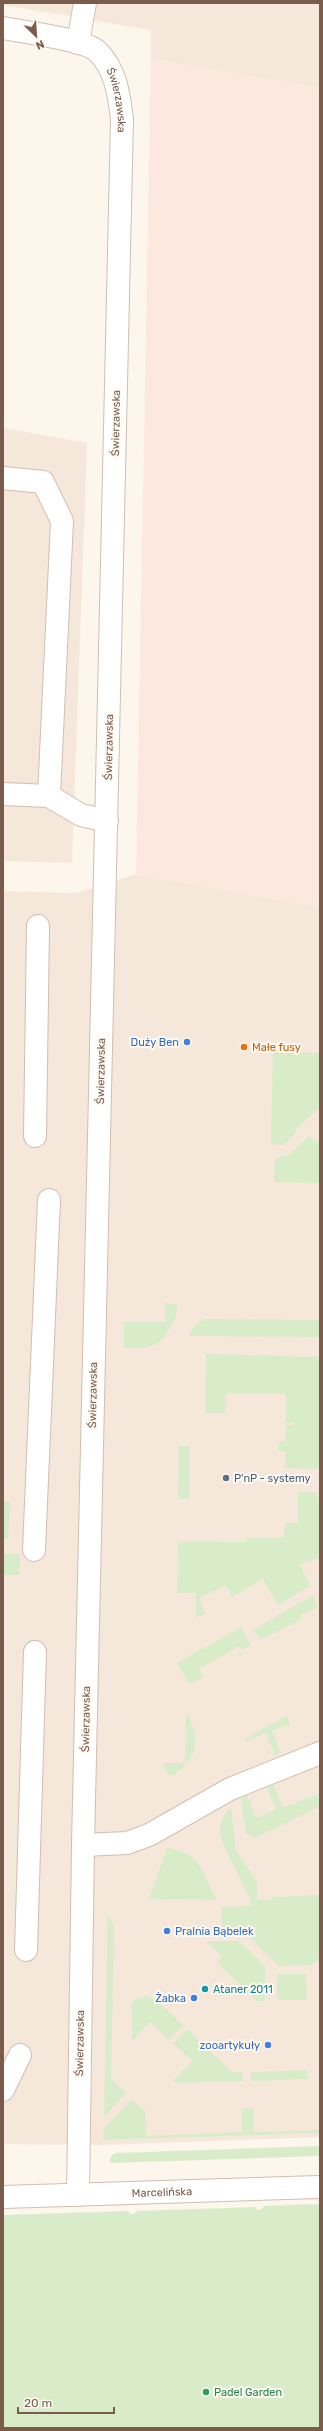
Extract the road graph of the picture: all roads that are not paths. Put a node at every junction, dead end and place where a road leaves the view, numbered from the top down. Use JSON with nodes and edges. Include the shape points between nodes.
{"nodes":[{"id":1,"x":85,"y":3,"type":"edge"},
{"id":2,"x":3,"y":28,"type":"edge"},
{"id":3,"x":78,"y":43,"type":"junction"},
{"id":4,"x":3,"y":478,"type":"edge"},
{"id":5,"x":3,"y":794,"type":"edge"},
{"id":6,"x":49,"y":796,"type":"junction"},
{"id":7,"x":107,"y":821,"type":"junction"},
{"id":8,"x":38,"y":926,"type":"dead end"},
{"id":9,"x":35,"y":1136,"type":"dead end"},
{"id":10,"x":49,"y":1200,"type":"dead end"},
{"id":11,"x":34,"y":1550,"type":"dead end"},
{"id":12,"x":35,"y":1652,"type":"dead end"},
{"id":13,"x":320,"y":1753,"type":"edge"},
{"id":14,"x":83,"y":1844,"type":"junction"},
{"id":15,"x":26,"y":1950,"type":"dead end"},
{"id":16,"x":20,"y":2055,"type":"dead end"},
{"id":17,"x":3,"y":2090,"type":"edge"},
{"id":18,"x":320,"y":2187,"type":"edge"},
{"id":19,"x":78,"y":2195,"type":"junction"},
{"id":20,"x":3,"y":2197,"type":"edge"}],
"edges":[{"from":1,"to":3,"type":"street"},
{"from":2,"to":3,"type":"street","name":"Świerzawska"},
{"from":3,"to":7,"type":"street","name":"Świerzawska","via":[[96,50],[107,62],[120,97],[122,119]]},
{"from":4,"to":6,"type":"street","via":[[43,482],[62,521]]},
{"from":5,"to":6,"type":"street"},
{"from":6,"to":7,"type":"street","via":[[81,815]]},
{"from":7,"to":14,"type":"street","name":"Świerzawska"},
{"from":8,"to":9,"type":"street"},
{"from":10,"to":11,"type":"street"},
{"from":12,"to":15,"type":"street"},
{"from":13,"to":14,"type":"street","via":[[230,1788],[150,1835],[127,1843]]},
{"from":14,"to":19,"type":"street","name":"Świerzawska"},
{"from":16,"to":17,"type":"street"},
{"from":18,"to":19,"type":"street","name":"Marcelińska"},
{"from":19,"to":20,"type":"street","name":"Marcelińska"}]}
